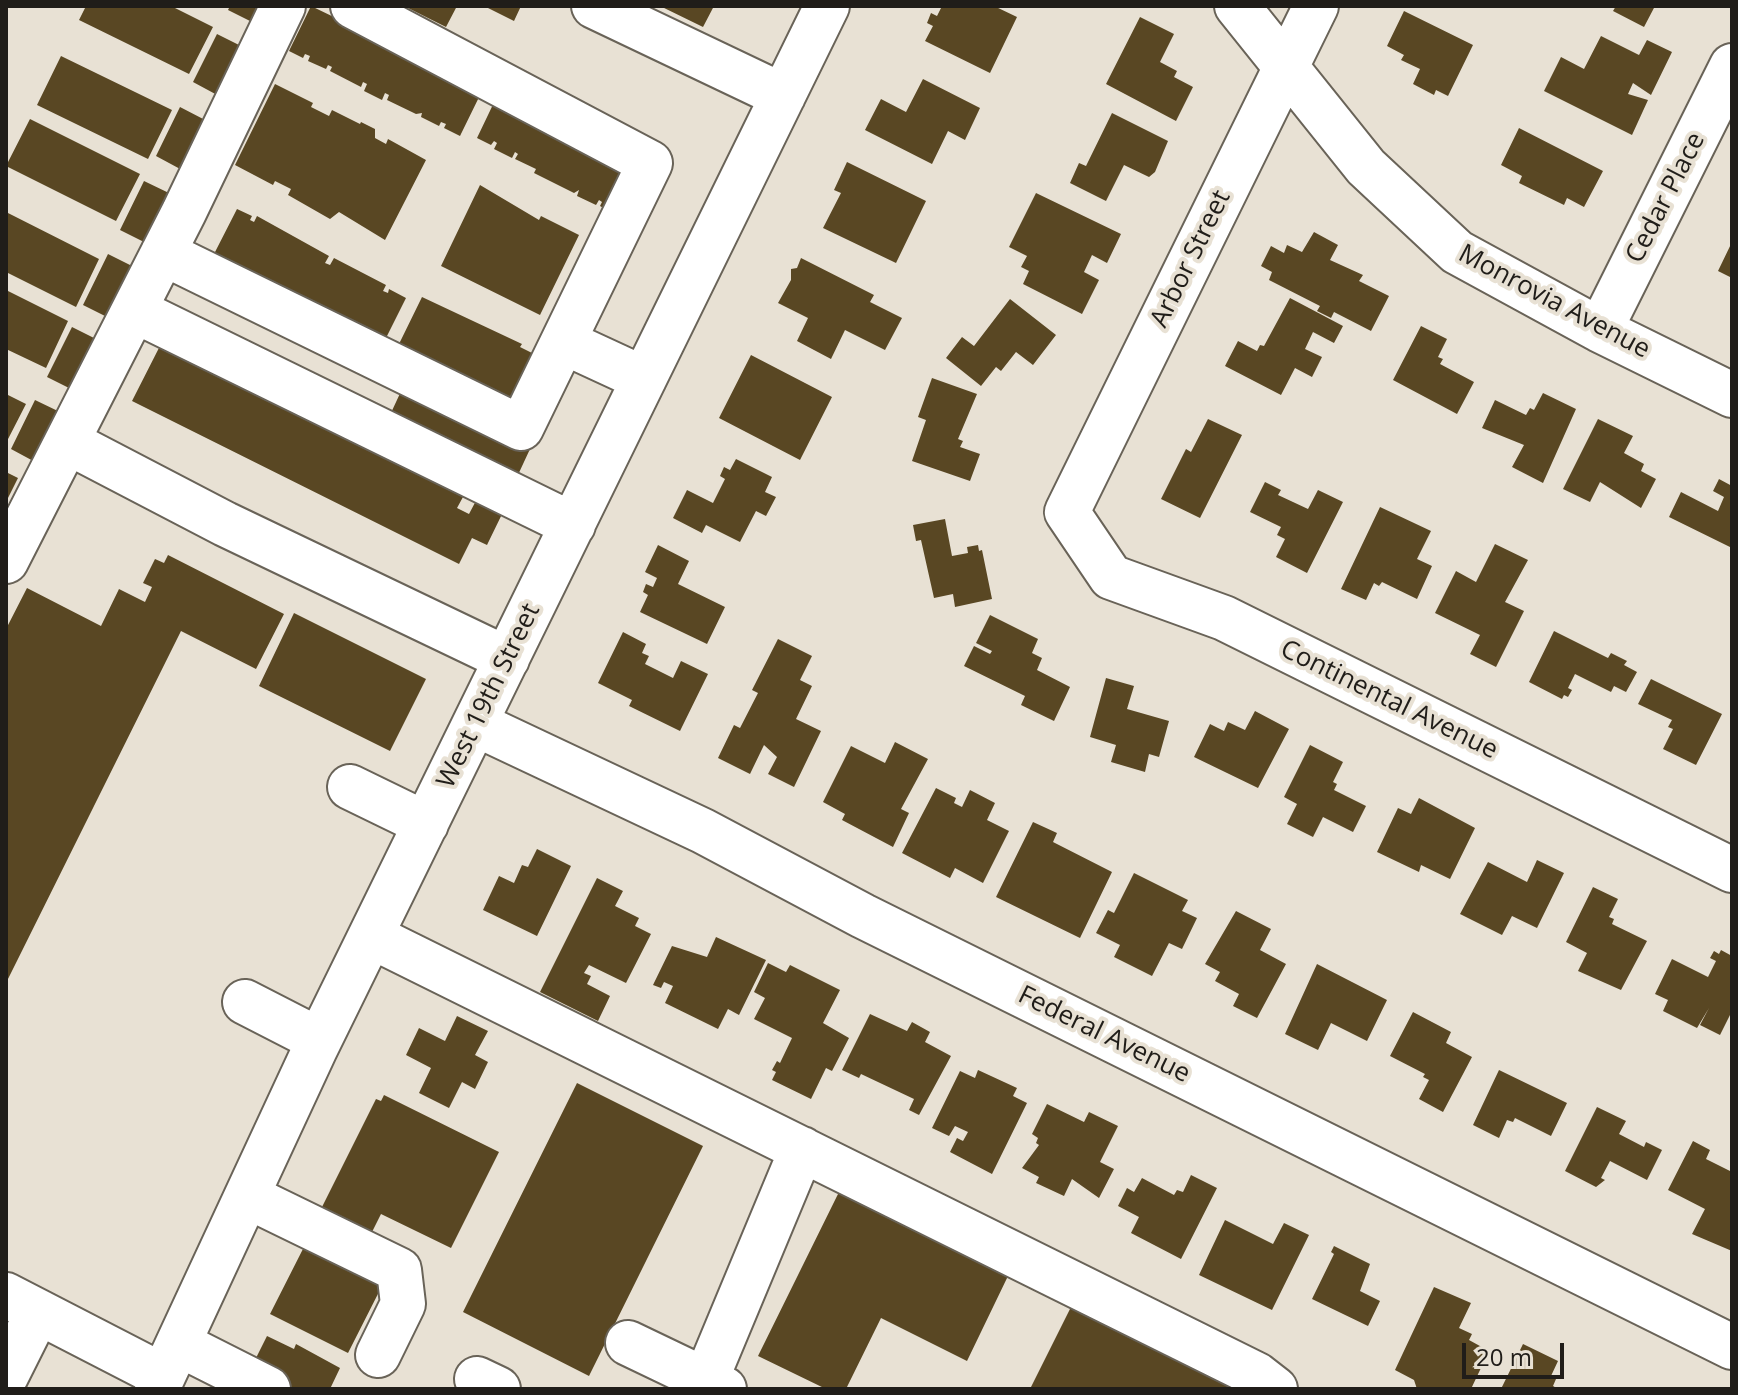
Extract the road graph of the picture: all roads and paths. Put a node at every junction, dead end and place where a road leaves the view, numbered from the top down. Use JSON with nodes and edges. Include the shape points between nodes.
{"nodes":[{"id":1,"x":283,"y":6,"type":"edge"},
{"id":2,"x":353,"y":6,"type":"edge"},
{"id":3,"x":594,"y":6,"type":"edge"},
{"id":4,"x":827,"y":6,"type":"edge"},
{"id":5,"x":1237,"y":6,"type":"edge"},
{"id":6,"x":1316,"y":6,"type":"edge"},
{"id":7,"x":1732,"y":66,"type":"edge"},
{"id":8,"x":1285,"y":68,"type":"junction"},
{"id":9,"x":783,"y":96,"type":"junction"},
{"id":10,"x":163,"y":253,"type":"junction"},
{"id":11,"x":134,"y":310,"type":"junction"},
{"id":12,"x":1600,"y":330,"type":"junction"},
{"id":13,"x":564,"y":342,"type":"junction"},
{"id":14,"x":644,"y":379,"type":"junction"},
{"id":15,"x":1732,"y":395,"type":"edge"},
{"id":16,"x":85,"y":451,"type":"dead end"},
{"id":17,"x":1067,"y":512,"type":"joint"},
{"id":18,"x":573,"y":525,"type":"junction"},
{"id":19,"x":6,"y":561,"type":"edge"},
{"id":20,"x":507,"y":659,"type":"junction"},
{"id":21,"x":476,"y":724,"type":"junction"},
{"id":22,"x":350,"y":787,"type":"dead end"},
{"id":23,"x":426,"y":824,"type":"junction"},
{"id":24,"x":1732,"y":870,"type":"edge"},
{"id":25,"x":371,"y":936,"type":"junction"},
{"id":26,"x":245,"y":1002,"type":"dead end"},
{"id":27,"x":319,"y":1040,"type":"junction"},
{"id":28,"x":802,"y":1149,"type":"junction"},
{"id":29,"x":247,"y":1196,"type":"junction"},
{"id":30,"x":22,"y":1304,"type":"edge"},
{"id":31,"x":628,"y":1343,"type":"dead end"},
{"id":32,"x":1732,"y":1347,"type":"edge"},
{"id":33,"x":378,"y":1355,"type":"dead end"},
{"id":34,"x":166,"y":1370,"type":"edge"},
{"id":35,"x":6,"y":1376,"type":"edge"},
{"id":36,"x":711,"y":1386,"type":"edge"},
{"id":37,"x":1265,"y":1386,"type":"edge"},
{"id":38,"x":268,"y":1389,"type":"edge"}],
"edges":[{"from":1,"to":10,"type":"street"},
{"from":2,"to":13,"type":"street","via":[[650,163]]},
{"from":3,"to":9,"type":"street"},
{"from":4,"to":9,"type":"street","name":"West 19th Street"},
{"from":5,"to":8,"type":"street","name":"Monrovia Avenue"},
{"from":6,"to":8,"type":"street","name":"Arbor Street"},
{"from":7,"to":12,"type":"street","name":"Cedar Place"},
{"from":8,"to":12,"type":"street","name":"Monrovia Avenue","via":[[1366,167],[1457,252]]},
{"from":8,"to":17,"type":"street","name":"Arbor Street"},
{"from":9,"to":14,"type":"street","name":"West 19th Street"},
{"from":10,"to":11,"type":"street"},
{"from":10,"to":13,"type":"street","via":[[521,428]]},
{"from":11,"to":18,"type":"street"},
{"from":11,"to":19,"type":"street"},
{"from":12,"to":15,"type":"street","name":"Monrovia Avenue"},
{"from":13,"to":14,"type":"street"},
{"from":14,"to":18,"type":"street","name":"West 19th Street"},
{"from":16,"to":20,"type":"street"},
{"from":17,"to":24,"type":"street","name":"Continental Avenue","via":[[1111,577],[1224,618]]},
{"from":18,"to":20,"type":"street","name":"West 19th Street"},
{"from":20,"to":21,"type":"street","name":"West 19th Street"},
{"from":21,"to":23,"type":"street","name":"West 19th Street"},
{"from":21,"to":32,"type":"street","name":"Federal Avenue","via":[[703,831],[863,916]]},
{"from":22,"to":23,"type":"street"},
{"from":23,"to":25,"type":"street","name":"West 19th Street"},
{"from":25,"to":27,"type":"street","name":"West 19th Street"},
{"from":25,"to":28,"type":"street"},
{"from":26,"to":27,"type":"street"},
{"from":27,"to":29,"type":"street","name":"West 19th Street"},
{"from":28,"to":36,"type":"street"},
{"from":28,"to":37,"type":"street"},
{"from":29,"to":33,"type":"street","via":[[399,1270],[403,1304]]},
{"from":29,"to":34,"type":"street","name":"West 19th Street"},
{"from":30,"to":34,"type":"street"},
{"from":30,"to":35,"type":"street"},
{"from":31,"to":36,"type":"street"},
{"from":34,"to":38,"type":"street"}]}
